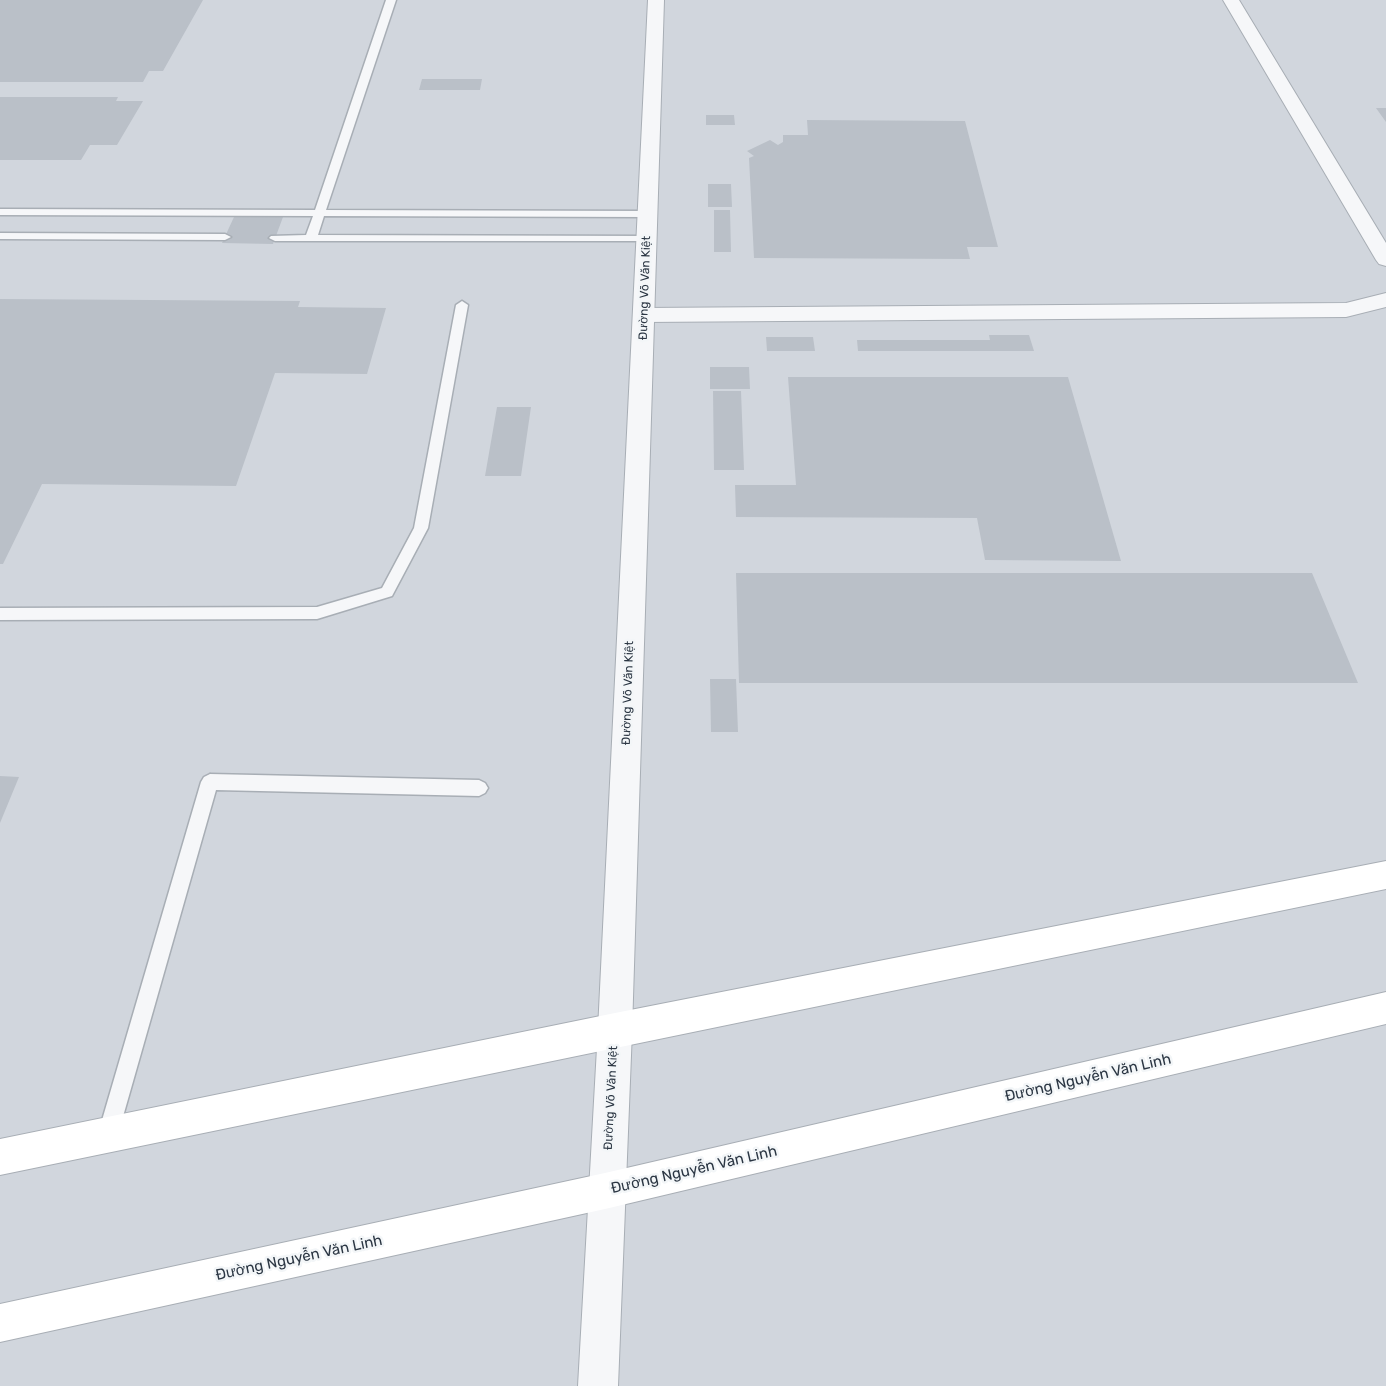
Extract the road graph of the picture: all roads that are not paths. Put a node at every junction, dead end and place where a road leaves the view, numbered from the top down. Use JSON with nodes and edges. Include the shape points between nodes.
{"nodes":[{"id":1,"x":392,"y":0,"type":"edge"},
{"id":2,"x":656,"y":0,"type":"edge"},
{"id":3,"x":1231,"y":0,"type":"edge"},
{"id":4,"x":0,"y":212,"type":"edge"},
{"id":5,"x":320,"y":213,"type":"junction"},
{"id":6,"x":647,"y":227,"type":"junction"},
{"id":7,"x":0,"y":236,"type":"edge"},
{"id":8,"x":225,"y":237,"type":"dead end"},
{"id":9,"x":275,"y":238,"type":"dead end"},
{"id":10,"x":311,"y":238,"type":"junction"},
{"id":11,"x":1386,"y":260,"type":"edge"},
{"id":12,"x":1386,"y":300,"type":"edge"},
{"id":13,"x":462,"y":305,"type":"dead end"},
{"id":14,"x":644,"y":315,"type":"junction"},
{"id":15,"x":0,"y":614,"type":"edge"},
{"id":16,"x":479,"y":788,"type":"dead end"},
{"id":17,"x":1386,"y":875,"type":"edge"},
{"id":18,"x":1386,"y":1008,"type":"edge"},
{"id":19,"x":615,"y":1030,"type":"junction"},
{"id":20,"x":108,"y":1134,"type":"junction"},
{"id":21,"x":0,"y":1157,"type":"edge"},
{"id":22,"x":606,"y":1191,"type":"junction"},
{"id":23,"x":0,"y":1323,"type":"edge"},
{"id":24,"x":598,"y":1386,"type":"edge"}],
"edges":[{"from":1,"to":5,"type":"lane"},
{"from":2,"to":6,"type":"street","name":"Đường Võ Văn Kiệt"},
{"from":3,"to":11,"type":"street"},
{"from":4,"to":5,"type":"lane"},
{"from":5,"to":6,"type":"lane"},
{"from":5,"to":10,"type":"lane"},
{"from":6,"to":10,"type":"lane"},
{"from":6,"to":14,"type":"street","name":"Đường Võ Văn Kiệt"},
{"from":7,"to":8,"type":"lane"},
{"from":9,"to":10,"type":"lane"},
{"from":12,"to":14,"type":"street","via":[[1346,310]]},
{"from":13,"to":15,"type":"lane","via":[[421,528],[387,592],[317,613]]},
{"from":14,"to":19,"type":"street","name":"Đường Võ Văn Kiệt"},
{"from":16,"to":20,"type":"lane","via":[[210,782]]},
{"from":17,"to":19,"type":"main road"},
{"from":18,"to":22,"type":"main road","name":"Đường Nguyễn Văn Linh"},
{"from":19,"to":20,"type":"main road"},
{"from":19,"to":22,"type":"street","name":"Đường Võ Văn Kiệt"},
{"from":20,"to":21,"type":"main road"},
{"from":22,"to":23,"type":"main road","name":"Đường Nguyễn Văn Linh"},
{"from":22,"to":24,"type":"street","name":"Đường Võ Văn Kiệt"}]}
